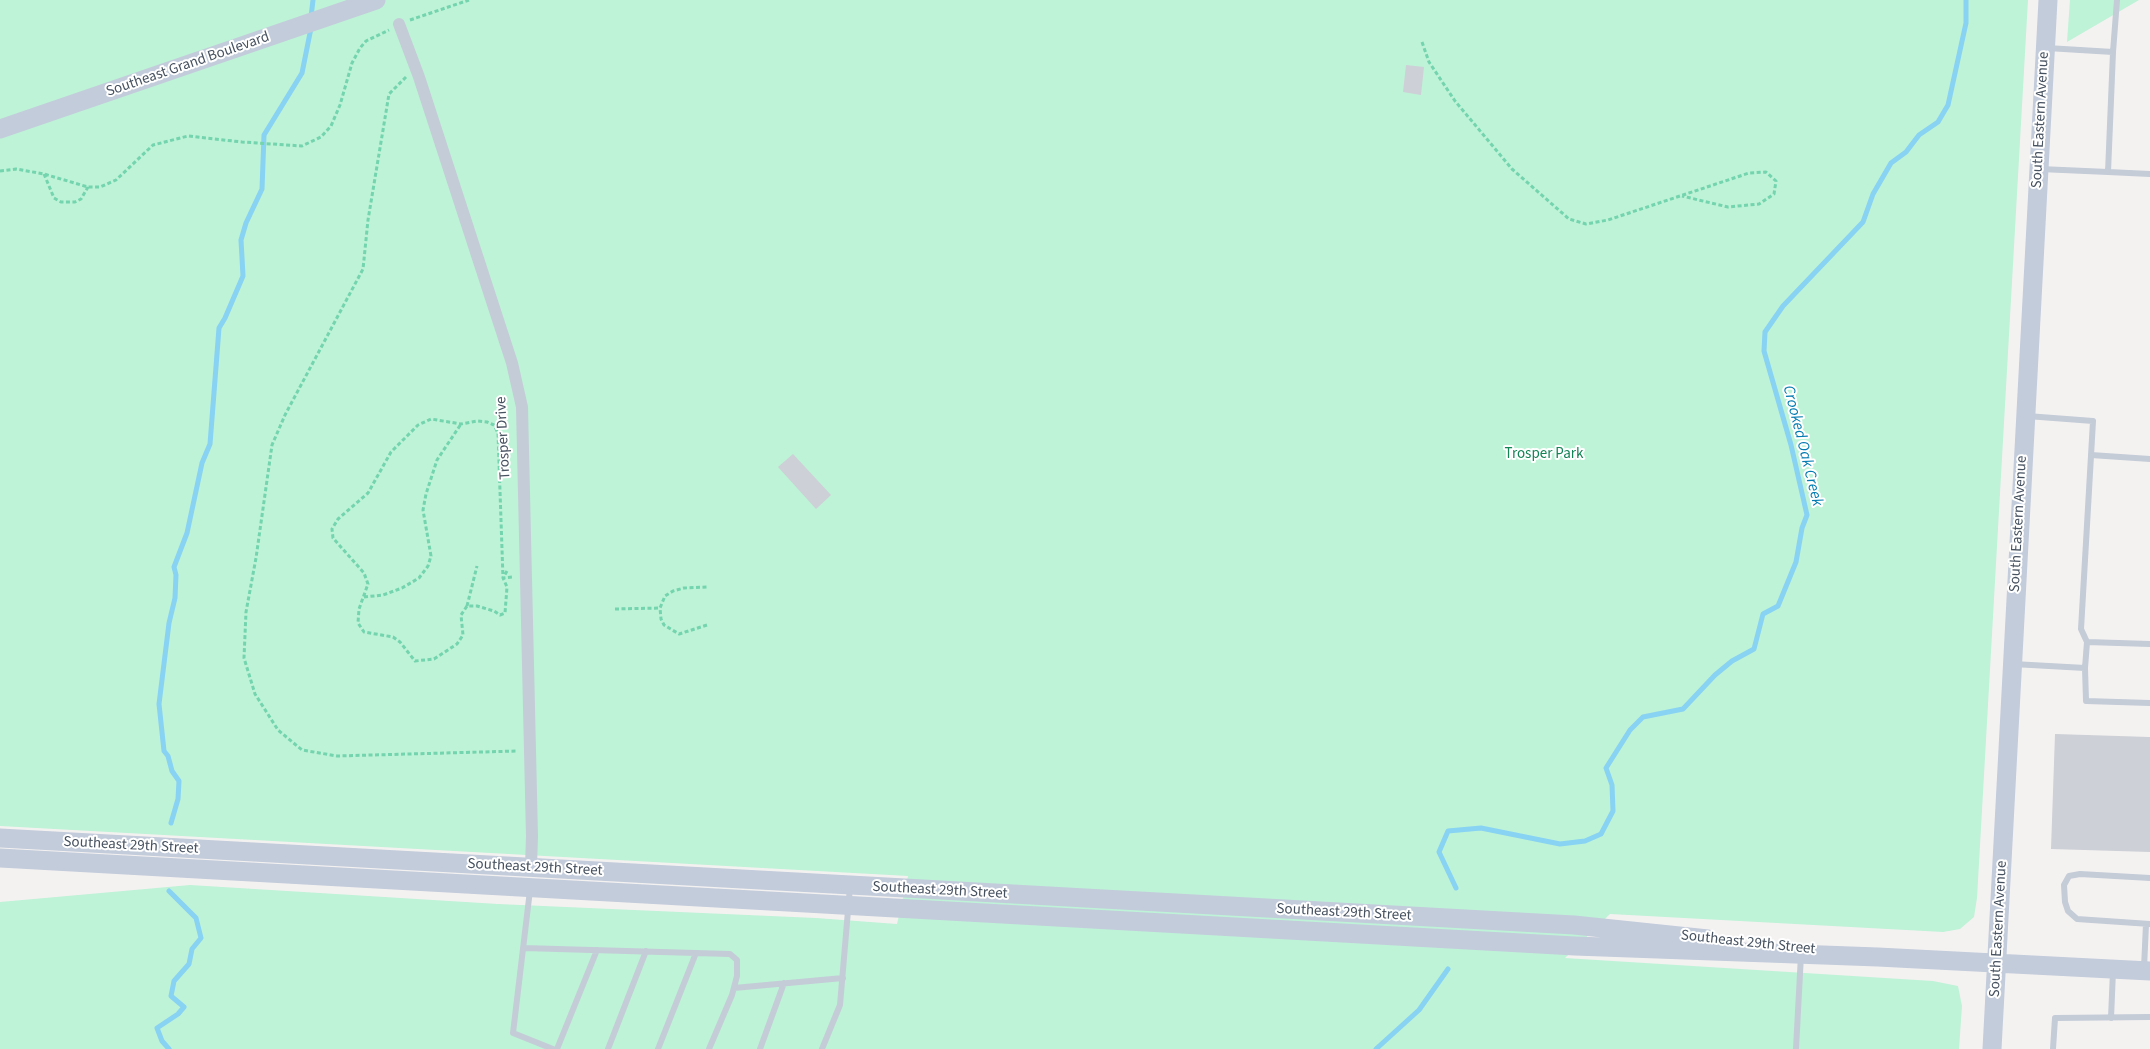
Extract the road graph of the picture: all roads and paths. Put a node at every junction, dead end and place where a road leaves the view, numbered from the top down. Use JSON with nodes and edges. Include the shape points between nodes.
{"nodes":[{"id":1,"x":376,"y":0,"type":"edge"},
{"id":2,"x":469,"y":0,"type":"edge"},
{"id":3,"x":2048,"y":0,"type":"edge"},
{"id":4,"x":2117,"y":0,"type":"edge"},
{"id":5,"x":399,"y":24,"type":"junction"},
{"id":6,"x":1422,"y":42,"type":"dead end"},
{"id":7,"x":2046,"y":48,"type":"junction"},
{"id":8,"x":2114,"y":52,"type":"junction"},
{"id":9,"x":415,"y":67,"type":"junction"},
{"id":10,"x":0,"y":129,"type":"edge"},
{"id":11,"x":2038,"y":169,"type":"junction"},
{"id":12,"x":0,"y":171,"type":"edge"},
{"id":13,"x":2108,"y":172,"type":"junction"},
{"id":14,"x":44,"y":174,"type":"junction"},
{"id":15,"x":2150,"y":174,"type":"edge"},
{"id":16,"x":88,"y":187,"type":"junction"},
{"id":17,"x":1682,"y":196,"type":"junction"},
{"id":18,"x":2025,"y":416,"type":"junction"},
{"id":19,"x":461,"y":424,"type":"junction"},
{"id":20,"x":2091,"y":455,"type":"junction"},
{"id":21,"x":2150,"y":459,"type":"edge"},
{"id":22,"x":477,"y":566,"type":"dead end"},
{"id":23,"x":507,"y":571,"type":"dead end"},
{"id":24,"x":525,"y":576,"type":"junction"},
{"id":25,"x":503,"y":578,"type":"junction"},
{"id":26,"x":708,"y":587,"type":"dead end"},
{"id":27,"x":364,"y":597,"type":"junction"},
{"id":28,"x":467,"y":606,"type":"junction"},
{"id":29,"x":660,"y":608,"type":"junction"},
{"id":30,"x":615,"y":609,"type":"dead end"},
{"id":31,"x":707,"y":625,"type":"dead end"},
{"id":32,"x":2087,"y":642,"type":"junction"},
{"id":33,"x":2150,"y":644,"type":"edge"},
{"id":34,"x":2012,"y":664,"type":"junction"},
{"id":35,"x":2085,"y":668,"type":"junction"},
{"id":36,"x":2150,"y":703,"type":"edge"},
{"id":37,"x":530,"y":750,"type":"junction"},
{"id":38,"x":0,"y":838,"type":"edge"},
{"id":39,"x":19,"y":840,"type":"junction"},
{"id":40,"x":194,"y":850,"type":"junction"},
{"id":41,"x":9,"y":858,"type":"edge"},
{"id":42,"x":194,"y":868,"type":"junction"},
{"id":43,"x":531,"y":868,"type":"junction"},
{"id":44,"x":2150,"y":878,"type":"edge"},
{"id":45,"x":850,"y":886,"type":"junction"},
{"id":46,"x":531,"y":887,"type":"junction"},
{"id":47,"x":849,"y":905,"type":"junction"},
{"id":48,"x":2148,"y":924,"type":"edge"},
{"id":49,"x":523,"y":948,"type":"junction"},
{"id":50,"x":597,"y":950,"type":"junction"},
{"id":51,"x":646,"y":951,"type":"junction"},
{"id":52,"x":696,"y":953,"type":"junction"},
{"id":53,"x":1801,"y":954,"type":"junction"},
{"id":54,"x":1878,"y":956,"type":"junction"},
{"id":55,"x":1997,"y":964,"type":"junction"},
{"id":56,"x":2113,"y":970,"type":"junction"},
{"id":57,"x":2147,"y":971,"type":"edge"},
{"id":58,"x":842,"y":978,"type":"junction"},
{"id":59,"x":784,"y":983,"type":"junction"},
{"id":60,"x":734,"y":988,"type":"junction"},
{"id":61,"x":2150,"y":1017,"type":"edge"},
{"id":62,"x":2111,"y":1018,"type":"junction"},
{"id":63,"x":553,"y":1049,"type":"edge"},
{"id":64,"x":557,"y":1049,"type":"edge"},
{"id":65,"x":608,"y":1049,"type":"edge"},
{"id":66,"x":658,"y":1049,"type":"edge"},
{"id":67,"x":710,"y":1049,"type":"edge"},
{"id":68,"x":760,"y":1049,"type":"edge"},
{"id":69,"x":822,"y":1049,"type":"edge"},
{"id":70,"x":1796,"y":1049,"type":"edge"},
{"id":71,"x":1992,"y":1049,"type":"edge"},
{"id":72,"x":2053,"y":1049,"type":"edge"}],
"edges":[{"from":1,"to":10,"type":"main road","name":"Southeast Grand Boulevard"},
{"from":2,"to":5,"type":"path"},
{"from":3,"to":7,"type":"main road","name":"South Eastern Avenue"},
{"from":4,"to":8,"type":"lane"},
{"from":5,"to":9,"type":"street","name":"Trosper Drive"},
{"from":5,"to":16,"type":"path","via":[[374,36],[360,48],[352,63],[336,116],[321,137],[302,146],[284,146],[188,136],[153,145],[116,180],[100,187]]},
{"from":6,"to":17,"type":"path","via":[[1429,62],[1512,169],[1569,219],[1586,224],[1608,220]]},
{"from":7,"to":8,"type":"lane"},
{"from":7,"to":11,"type":"main road","name":"South Eastern Avenue"},
{"from":8,"to":13,"type":"lane"},
{"from":9,"to":24,"type":"street","name":"Trosper Drive","via":[[512,363],[522,407]]},
{"from":9,"to":37,"type":"path","via":[[389,94],[363,269],[272,445],[246,612],[244,658],[255,694],[278,730],[302,750],[338,756]]},
{"from":11,"to":13,"type":"lane"},
{"from":11,"to":18,"type":"main road","name":"South Eastern Avenue"},
{"from":12,"to":14,"type":"path","via":[[16,169]]},
{"from":13,"to":15,"type":"lane"},
{"from":14,"to":16,"type":"path"},
{"from":14,"to":16,"type":"path","via":[[54,198],[61,202],[75,202]]},
{"from":17,"to":17,"type":"path","via":[[1728,207],[1759,204],[1774,194],[1776,181],[1766,172],[1749,173]]},
{"from":18,"to":20,"type":"lane","via":[[2094,421]]},
{"from":18,"to":34,"type":"main road","name":"South Eastern Avenue"},
{"from":19,"to":25,"type":"path","via":[[488,422],[498,433]]},
{"from":19,"to":27,"type":"path","via":[[437,460],[422,510],[431,556],[428,566],[419,578],[402,588]]},
{"from":19,"to":27,"type":"path","via":[[431,419],[418,425],[391,452],[368,492],[338,519],[332,529],[333,538],[364,573],[368,584]]},
{"from":20,"to":21,"type":"lane"},
{"from":20,"to":32,"type":"lane","via":[[2081,629]]},
{"from":22,"to":28,"type":"path"},
{"from":23,"to":25,"type":"path"},
{"from":24,"to":25,"type":"path"},
{"from":24,"to":37,"type":"street","name":"Trosper Drive"},
{"from":25,"to":28,"type":"path","via":[[507,587],[505,612],[500,615],[477,606]]},
{"from":26,"to":29,"type":"path","via":[[673,591],[665,596]]},
{"from":27,"to":28,"type":"path","via":[[358,623],[364,632],[393,637],[415,661],[434,659],[457,644],[463,635],[461,615]]},
{"from":29,"to":30,"type":"path"},
{"from":29,"to":31,"type":"path","via":[[664,625],[680,634]]},
{"from":32,"to":33,"type":"lane"},
{"from":32,"to":35,"type":"lane"},
{"from":34,"to":35,"type":"lane"},
{"from":34,"to":55,"type":"main road","name":"South Eastern Avenue"},
{"from":35,"to":36,"type":"lane","via":[[2086,701]]},
{"from":37,"to":43,"type":"street","name":"Trosper Drive"},
{"from":38,"to":39,"type":"main road","name":"Southeast 29th Street"},
{"from":39,"to":40,"type":"main road","name":"Southeast 29th Street"},
{"from":39,"to":41,"type":"main road"},
{"from":40,"to":42,"type":"main road"},
{"from":40,"to":43,"type":"main road","name":"Southeast 29th Street"},
{"from":41,"to":42,"type":"main road","name":"Southeast 29th Street"},
{"from":42,"to":46,"type":"main road","name":"Southeast 29th Street"},
{"from":43,"to":45,"type":"main road","name":"Southeast 29th Street"},
{"from":43,"to":46,"type":"main road"},
{"from":44,"to":48,"type":"lane","via":[[2080,874],[2069,876],[2064,885],[2068,911],[2077,919]]},
{"from":45,"to":47,"type":"lane"},
{"from":45,"to":54,"type":"main road","name":"Southeast 29th Street","via":[[1574,925]]},
{"from":46,"to":47,"type":"main road","name":"Southeast 29th Street"},
{"from":46,"to":49,"type":"lane"},
{"from":47,"to":53,"type":"main road","name":"Southeast 29th Street","via":[[1574,946]]},
{"from":47,"to":58,"type":"lane"},
{"from":48,"to":57,"type":"lane"},
{"from":49,"to":50,"type":"lane"},
{"from":49,"to":63,"type":"lane","via":[[513,1033]]},
{"from":50,"to":51,"type":"lane"},
{"from":50,"to":64,"type":"lane"},
{"from":51,"to":52,"type":"lane"},
{"from":51,"to":65,"type":"lane"},
{"from":52,"to":60,"type":"lane","via":[[730,954],[737,960]]},
{"from":52,"to":66,"type":"lane"},
{"from":53,"to":54,"type":"main road","name":"Southeast 29th Street"},
{"from":53,"to":70,"type":"lane"},
{"from":54,"to":55,"type":"main road","name":"Southeast 29th Street"},
{"from":55,"to":56,"type":"main road","name":"Southeast 29th Street"},
{"from":55,"to":71,"type":"main road","name":"South Eastern Avenue"},
{"from":56,"to":57,"type":"main road","name":"Southeast 29th Street"},
{"from":56,"to":62,"type":"lane"},
{"from":58,"to":59,"type":"lane"},
{"from":58,"to":69,"type":"lane","via":[[840,1005]]},
{"from":59,"to":60,"type":"lane"},
{"from":59,"to":68,"type":"lane"},
{"from":60,"to":67,"type":"lane"},
{"from":61,"to":62,"type":"lane"},
{"from":62,"to":72,"type":"lane","via":[[2055,1018]]}]}
